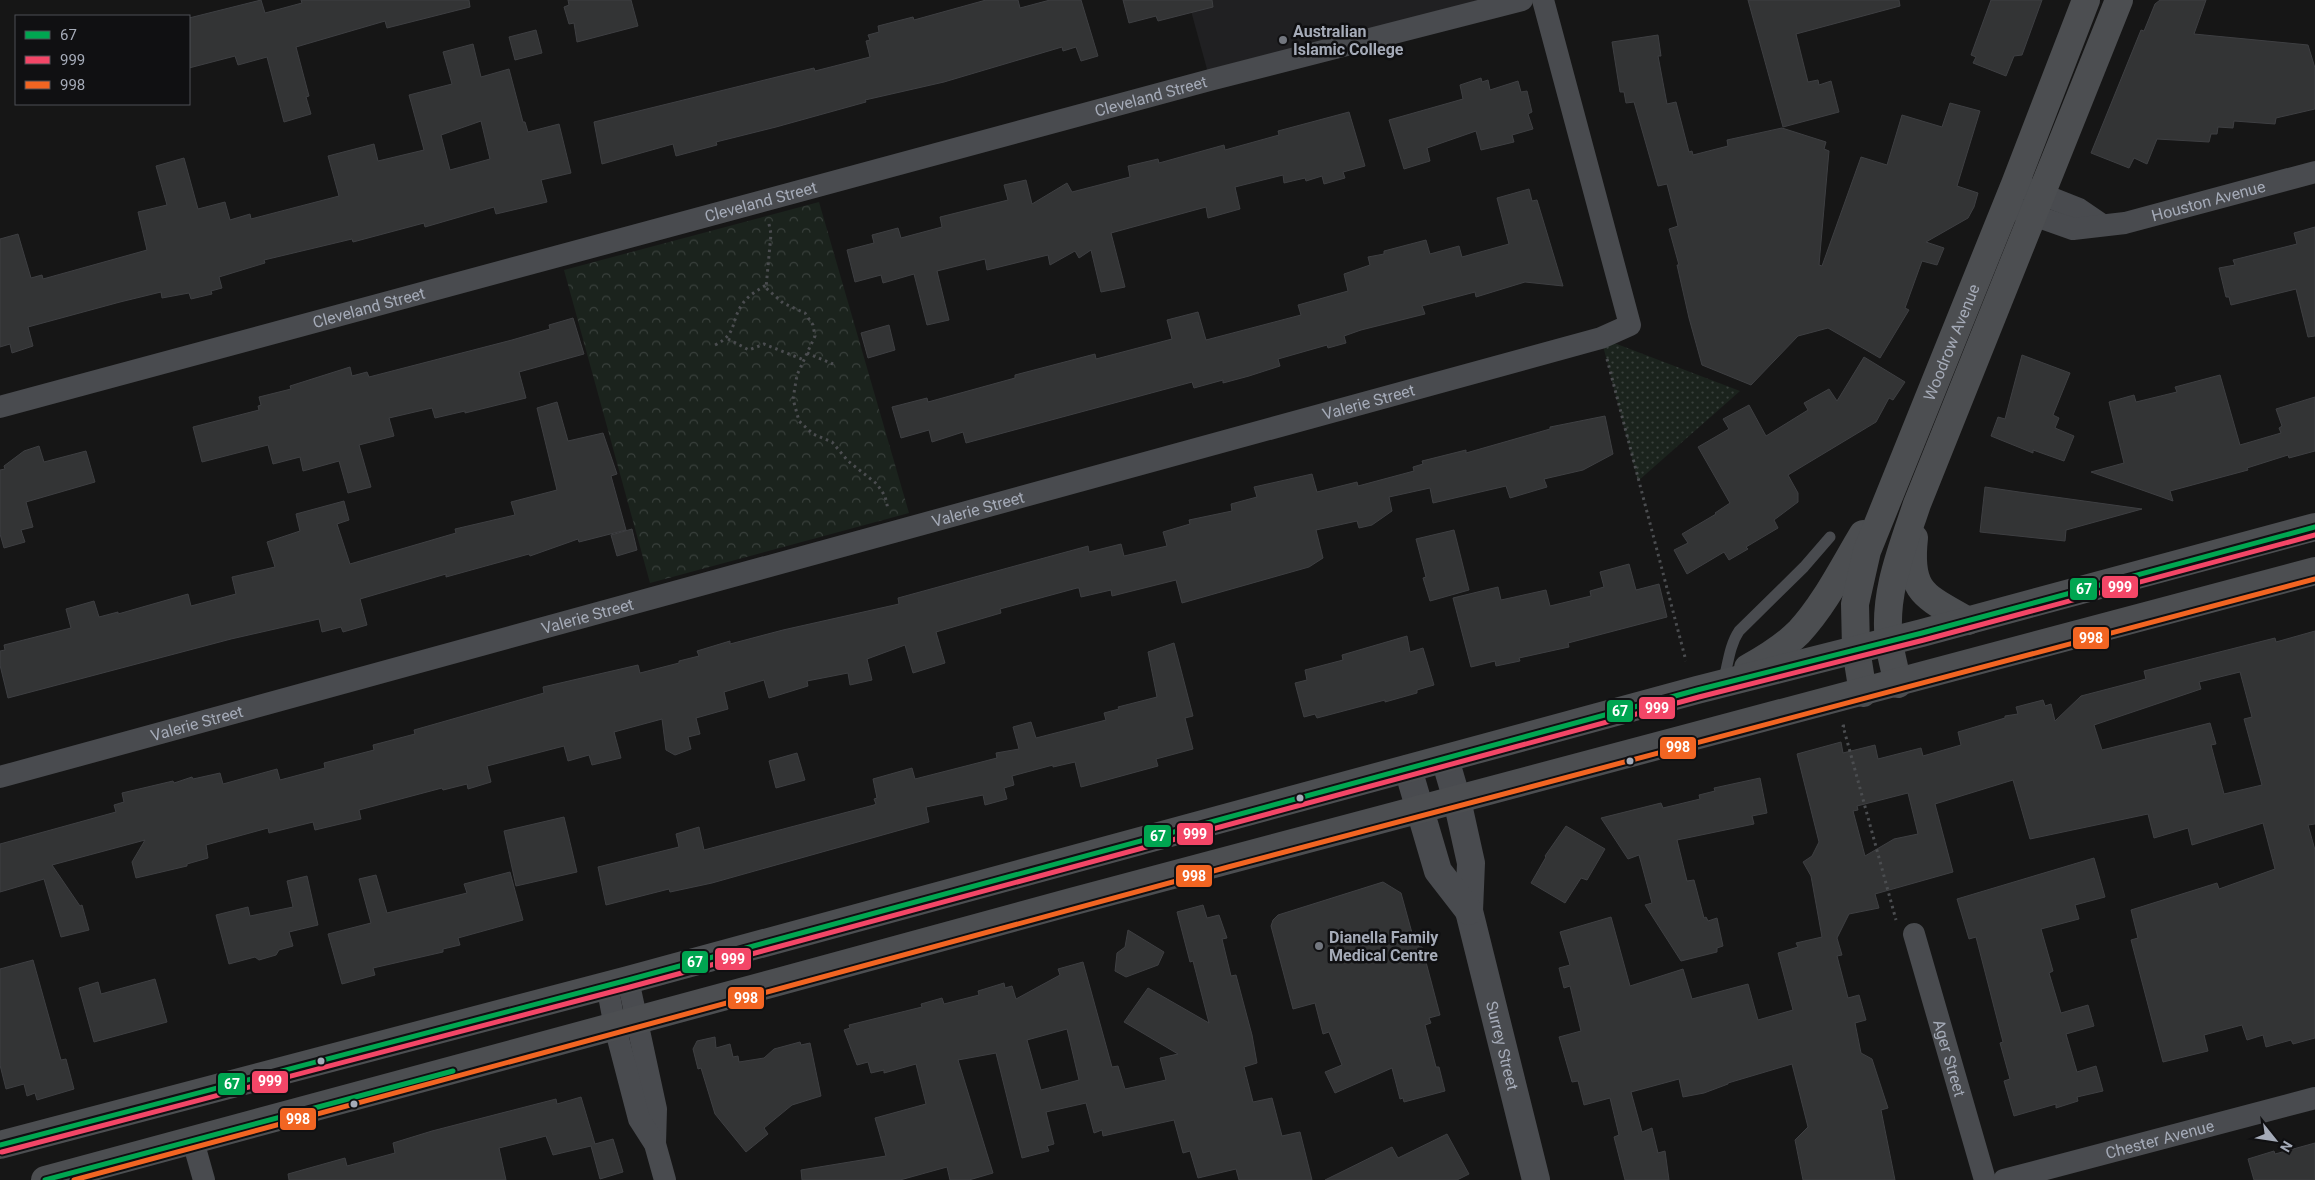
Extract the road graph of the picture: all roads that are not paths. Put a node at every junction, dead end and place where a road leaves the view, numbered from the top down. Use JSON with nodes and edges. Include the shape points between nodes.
{"nodes":[{"id":1,"x":1522,"y":0,"type":"edge"},
{"id":2,"x":1544,"y":0,"type":"edge"},
{"id":3,"x":2086,"y":0,"type":"edge"},
{"id":4,"x":2119,"y":0,"type":"edge"},
{"id":5,"x":2315,"y":172,"type":"edge"},
{"id":6,"x":2011,"y":195,"type":"junction"},
{"id":7,"x":2038,"y":205,"type":"junction"},
{"id":8,"x":0,"y":407,"type":"edge"},
{"id":9,"x":1899,"y":475,"type":"junction"},
{"id":10,"x":1917,"y":504,"type":"junction"},
{"id":11,"x":2315,"y":527,"type":"edge"},
{"id":12,"x":1830,"y":537,"type":"dead end"},
{"id":13,"x":2315,"y":571,"type":"edge"},
{"id":14,"x":1968,"y":621,"type":"junction"},
{"id":15,"x":1889,"y":642,"type":"junction"},
{"id":16,"x":1856,"y":649,"type":"junction"},
{"id":17,"x":1723,"y":683,"type":"junction"},
{"id":18,"x":1898,"y":684,"type":"junction"},
{"id":19,"x":1863,"y":693,"type":"junction"},
{"id":20,"x":1444,"y":759,"type":"junction"},
{"id":21,"x":1408,"y":769,"type":"junction"},
{"id":22,"x":0,"y":777,"type":"edge"},
{"id":23,"x":1457,"y":800,"type":"junction"},
{"id":24,"x":1420,"y":810,"type":"junction"},
{"id":25,"x":1469,"y":911,"type":"junction"},
{"id":26,"x":1914,"y":934,"type":"road end"},
{"id":27,"x":618,"y":982,"type":"junction"},
{"id":28,"x":626,"y":1024,"type":"junction"},
{"id":29,"x":2315,"y":1098,"type":"edge"},
{"id":30,"x":193,"y":1141,"type":"junction"},
{"id":31,"x":0,"y":1145,"type":"edge"},
{"id":32,"x":45,"y":1180,"type":"edge"},
{"id":33,"x":204,"y":1180,"type":"edge"},
{"id":34,"x":665,"y":1180,"type":"edge"},
{"id":35,"x":1536,"y":1180,"type":"edge"},
{"id":36,"x":1985,"y":1180,"type":"edge"},
{"id":37,"x":2004,"y":1180,"type":"edge"}],
"edges":[{"from":1,"to":8,"type":"street","name":"Cleveland Street","via":[[1210,80]]},
{"from":2,"to":22,"type":"street","name":"Valerie Street","via":[[1630,325],[1601,338]]},
{"from":3,"to":6,"type":"main road","name":"Woodrow Avenue"},
{"from":4,"to":7,"type":"main road","name":"Woodrow Avenue"},
{"from":5,"to":7,"type":"street","name":"Houston Avenue","via":[[2125,223],[2101,224],[2079,209]]},
{"from":6,"to":7,"type":"street","name":"Houston Avenue"},
{"from":6,"to":9,"type":"main road","name":"Woodrow Avenue"},
{"from":7,"to":10,"type":"main road","name":"Woodrow Avenue"},
{"from":9,"to":16,"type":"main road","name":"Woodrow Avenue","via":[[1867,551],[1855,604]]},
{"from":9,"to":17,"type":"main road","via":[[1819,607],[1798,632],[1774,653]]},
{"from":10,"to":14,"type":"main road","via":[[1912,556],[1915,582],[1937,603]]},
{"from":10,"to":15,"type":"main road","name":"Woodrow Avenue","via":[[1894,575],[1888,612]]},
{"from":11,"to":14,"type":"main road"},
{"from":12,"to":17,"type":"lane","via":[[1739,631],[1732,642]]},
{"from":13,"to":18,"type":"main road"},
{"from":14,"to":15,"type":"main road"},
{"from":15,"to":16,"type":"main road"},
{"from":15,"to":18,"type":"main road","name":"Woodrow Avenue"},
{"from":16,"to":17,"type":"main road"},
{"from":16,"to":19,"type":"main road","name":"Woodrow Avenue"},
{"from":17,"to":20,"type":"main road"},
{"from":18,"to":19,"type":"main road"},
{"from":19,"to":23,"type":"main road"},
{"from":20,"to":21,"type":"main road"},
{"from":20,"to":23,"type":"street","name":"Surrey Street"},
{"from":21,"to":24,"type":"street","name":"Surrey Street"},
{"from":21,"to":27,"type":"main road"},
{"from":23,"to":24,"type":"main road"},
{"from":23,"to":25,"type":"street","name":"Surrey Street","via":[[1471,863]]},
{"from":24,"to":25,"type":"street","name":"Surrey Street","via":[[1438,871]]},
{"from":24,"to":28,"type":"main road"},
{"from":25,"to":35,"type":"street","name":"Surrey Street"},
{"from":26,"to":36,"type":"street","name":"Ager Street"},
{"from":27,"to":28,"type":"street"},
{"from":27,"to":31,"type":"main road"},
{"from":28,"to":30,"type":"main road"},
{"from":28,"to":34,"type":"street","via":[[656,1109],[655,1144]]},
{"from":29,"to":37,"type":"street","name":"Chester Avenue"},
{"from":30,"to":32,"type":"main road"},
{"from":30,"to":33,"type":"street"}]}
